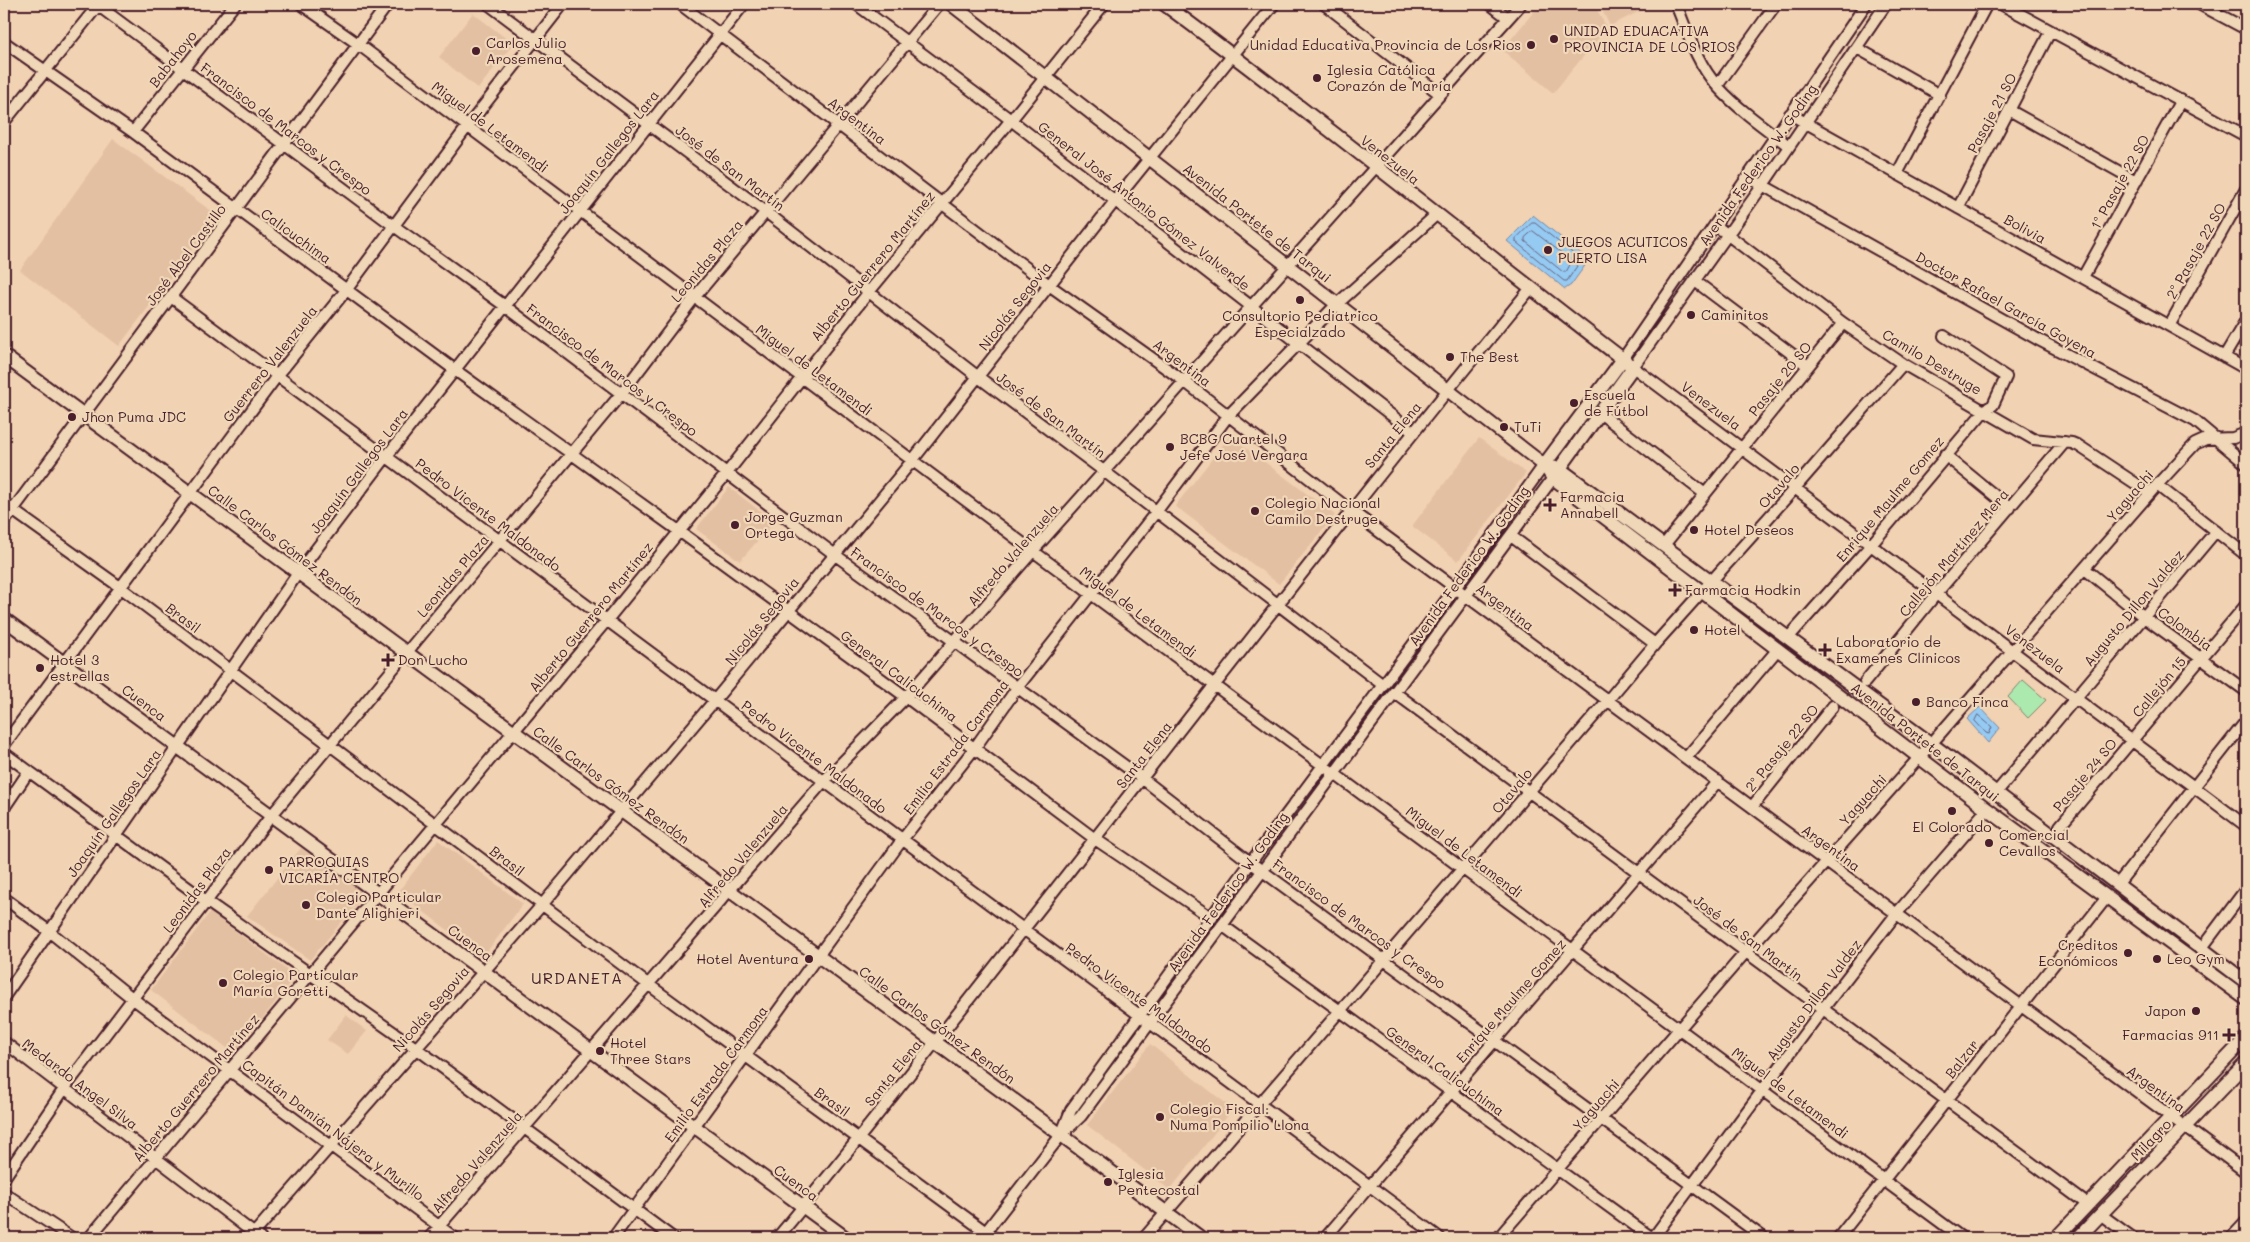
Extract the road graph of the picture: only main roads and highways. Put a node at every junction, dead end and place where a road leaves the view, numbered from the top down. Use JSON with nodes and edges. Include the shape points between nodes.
{"nodes":[{"id":1,"x":951,"y":4,"type":"edge"},
{"id":2,"x":1164,"y":4,"type":"edge"},
{"id":3,"x":4,"y":356,"type":"edge"},
{"id":4,"x":1628,"y":363,"type":"junction"},
{"id":5,"x":1544,"y":465,"type":"junction"},
{"id":6,"x":1556,"y":474,"type":"junction"},
{"id":7,"x":4,"y":619,"type":"edge"},
{"id":8,"x":2246,"y":982,"type":"edge"},
{"id":9,"x":2246,"y":999,"type":"edge"},
{"id":10,"x":2246,"y":1038,"type":"edge"},
{"id":11,"x":2246,"y":1064,"type":"edge"},
{"id":12,"x":846,"y":1238,"type":"edge"},
{"id":13,"x":1201,"y":1238,"type":"edge"},
{"id":14,"x":2056,"y":1238,"type":"edge"},
{"id":15,"x":2078,"y":1238,"type":"edge"}],
"edges":[{"from":1,"to":5,"type":"main road","name":"Avenida Portete de Tarqui"},
{"from":2,"to":4,"type":"main road","name":"Venezuela"},
{"from":3,"to":13,"type":"main road","name":"Calle Carlos Gómez Rendón"},
{"from":4,"to":5,"type":"main road","name":"Avenida Federico W. Goding"},
{"from":4,"to":6,"type":"main road","name":"Avenida Federico W. Goding","via":[[1600,413]]},
{"from":5,"to":6,"type":"main road","name":"Avenida Portete de Tarqui"},
{"from":6,"to":8,"type":"main road","name":"Avenida Portete de Tarqui","via":[[1664,545]]},
{"from":6,"to":9,"type":"main road","name":"Avenida Portete de Tarqui","via":[[1702,591],[1987,809]]},
{"from":7,"to":12,"type":"main road","name":"Cuenca"},
{"from":10,"to":14,"type":"main road","name":"Milagro"},
{"from":11,"to":15,"type":"main road","name":"Milagro"}]}
